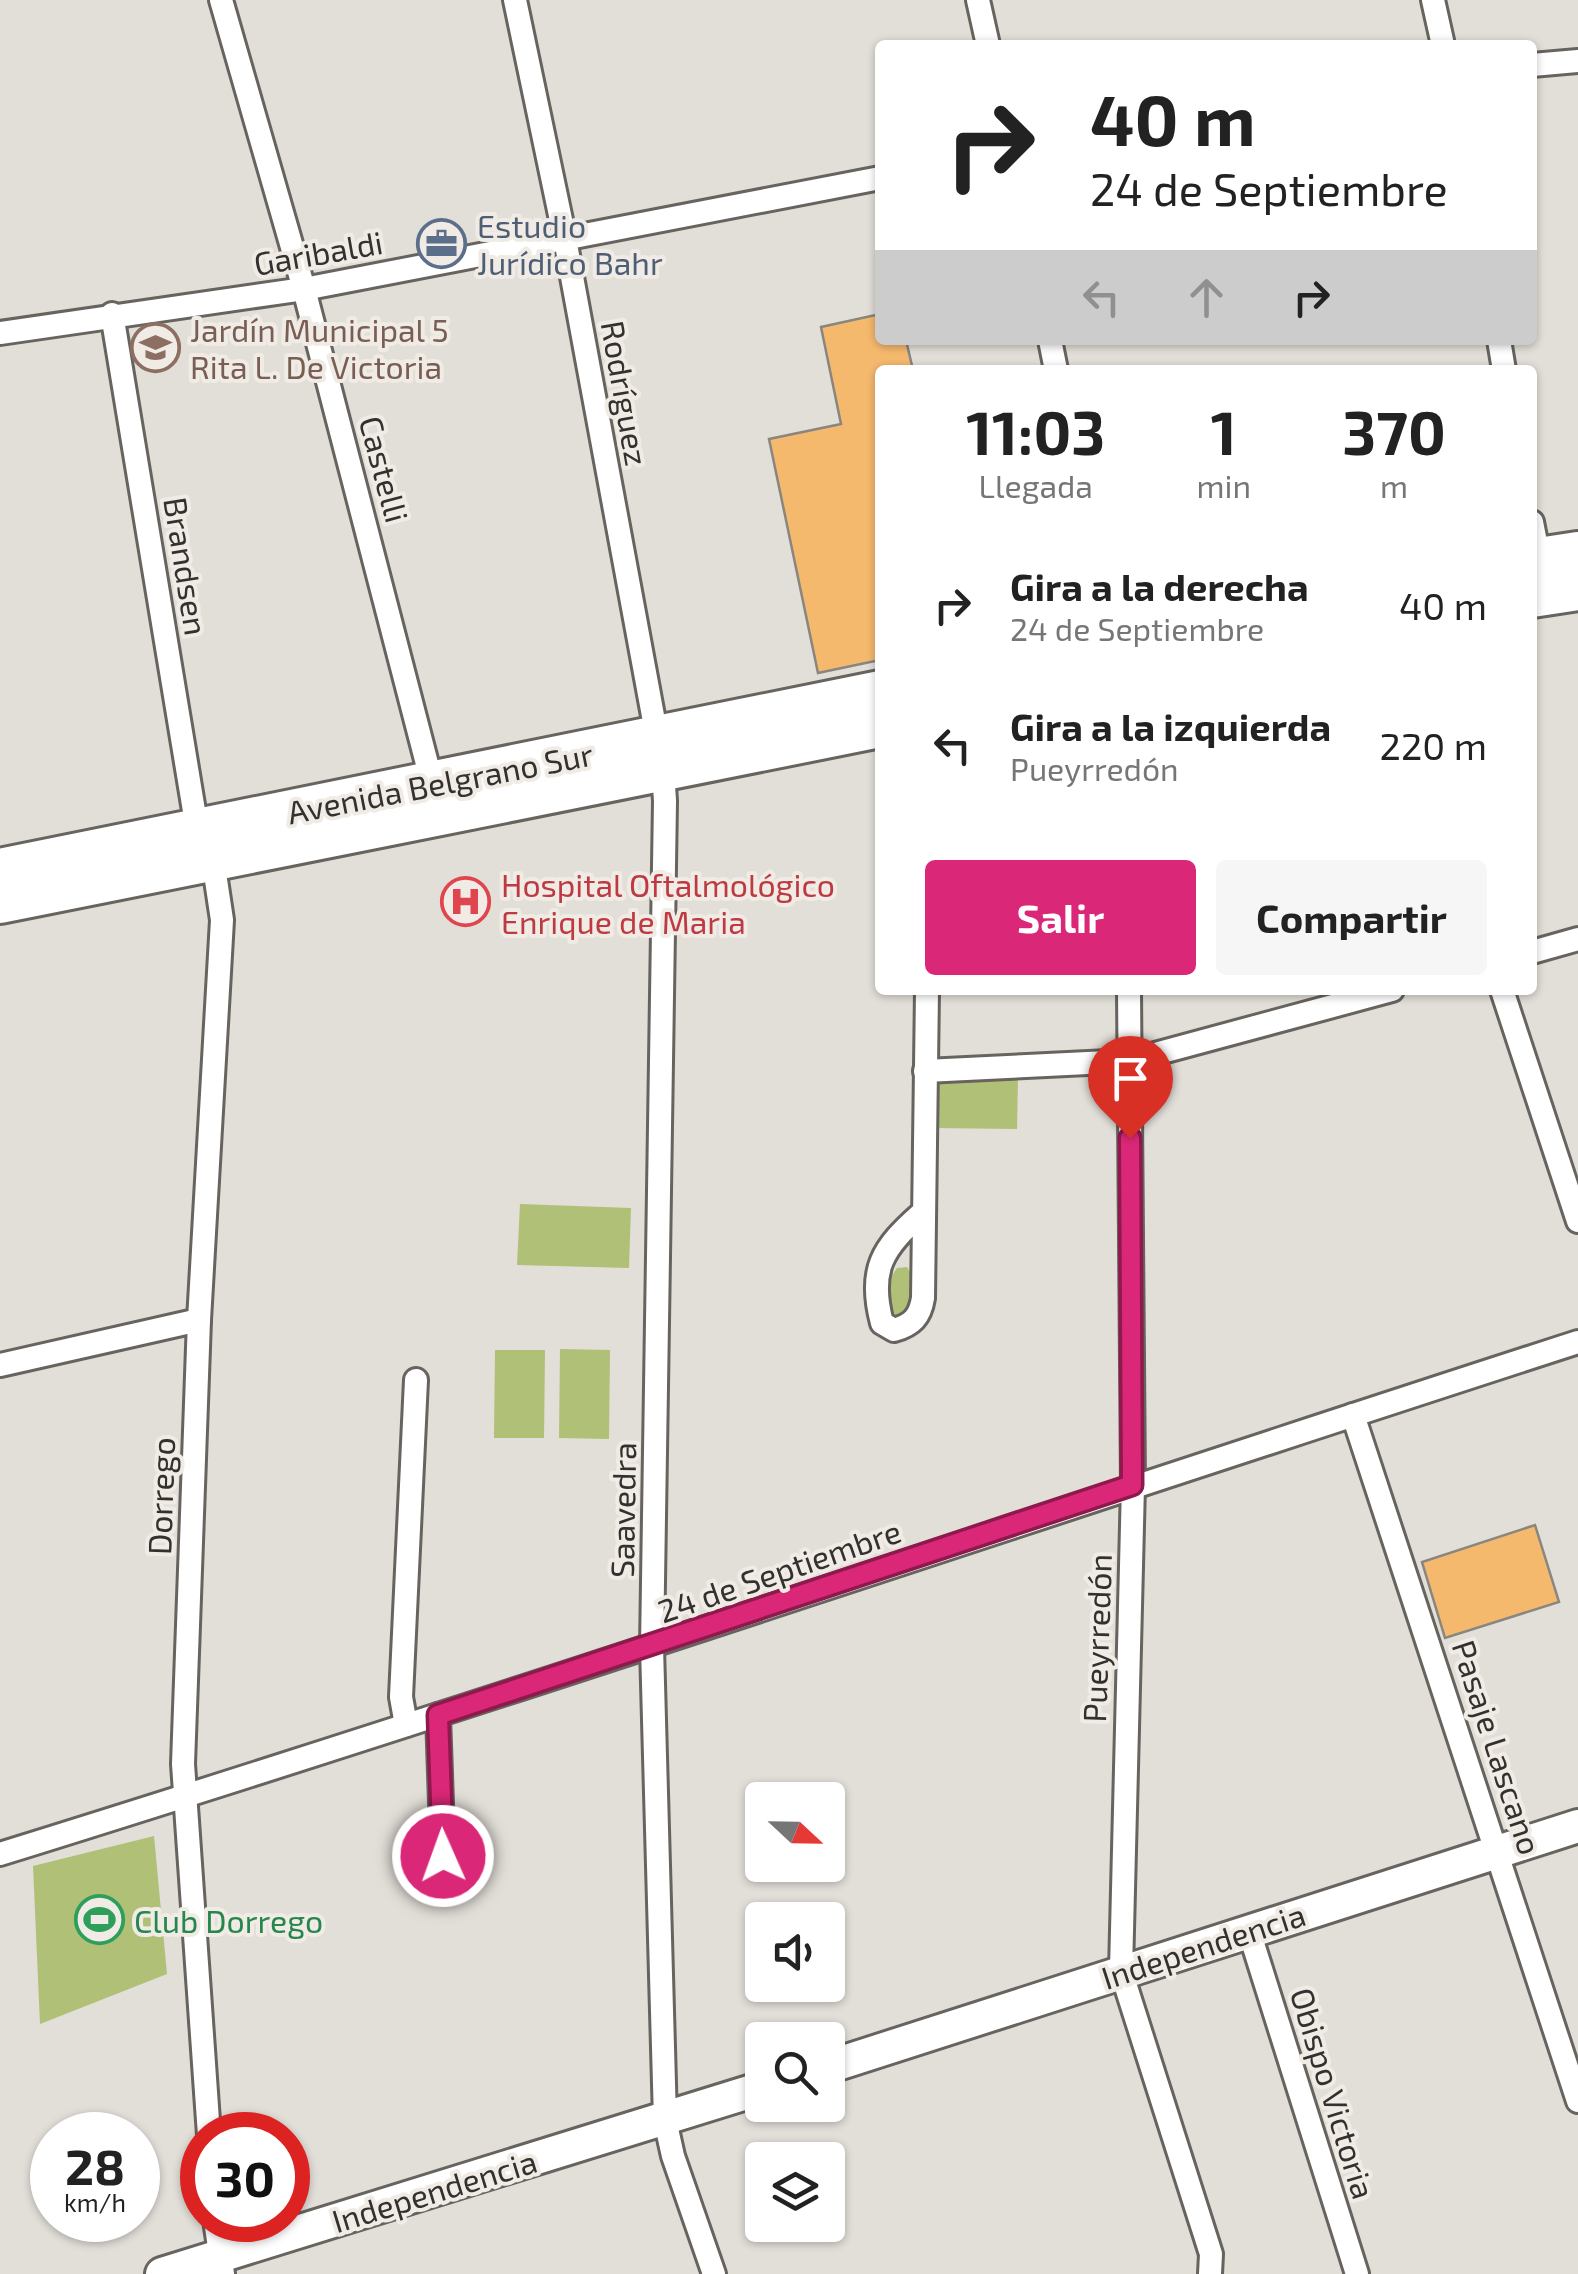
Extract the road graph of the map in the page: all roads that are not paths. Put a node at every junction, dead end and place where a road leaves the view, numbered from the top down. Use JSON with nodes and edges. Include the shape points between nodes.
{"nodes":[{"id":1,"x":221,"y":0,"type":"edge"},
{"id":2,"x":516,"y":0,"type":"edge"},
{"id":3,"x":978,"y":0,"type":"edge"},
{"id":4,"x":1433,"y":0,"type":"edge"},
{"id":5,"x":987,"y":40,"type":"edge"},
{"id":6,"x":1441,"y":40,"type":"edge"},
{"id":7,"x":1578,"y":61,"type":"edge"},
{"id":8,"x":1537,"y":65,"type":"edge"},
{"id":9,"x":875,"y":179,"type":"edge"},
{"id":10,"x":565,"y":240,"type":"junction"},
{"id":11,"x":304,"y":289,"type":"junction"},
{"id":12,"x":112,"y":314,"type":"junction"},
{"id":13,"x":0,"y":334,"type":"edge"},
{"id":14,"x":1543,"y":558,"type":"edge"},
{"id":15,"x":1578,"y":589,"type":"edge"},
{"id":16,"x":875,"y":693,"type":"edge"},
{"id":17,"x":875,"y":727,"type":"edge"},
{"id":18,"x":660,"y":755,"type":"junction"},
{"id":19,"x":432,"y":782,"type":"junction"},
{"id":20,"x":205,"y":844,"type":"junction"},
{"id":21,"x":0,"y":870,"type":"edge"},
{"id":22,"x":0,"y":902,"type":"edge"},
{"id":23,"x":1578,"y":939,"type":"edge"},
{"id":24,"x":1537,"y":951,"type":"edge"},
{"id":25,"x":927,"y":995,"type":"edge"},
{"id":26,"x":1130,"y":995,"type":"edge"},
{"id":27,"x":1374,"y":995,"type":"edge"},
{"id":28,"x":1504,"y":995,"type":"edge"},
{"id":29,"x":1130,"y":1061,"type":"junction"},
{"id":30,"x":926,"y":1071,"type":"junction"},
{"id":31,"x":922,"y":1213,"type":"dead end"},
{"id":32,"x":1578,"y":1221,"type":"edge"},
{"id":33,"x":199,"y":1320,"type":"junction"},
{"id":34,"x":1578,"y":1342,"type":"edge"},
{"id":35,"x":0,"y":1365,"type":"edge"},
{"id":36,"x":416,"y":1380,"type":"dead end"},
{"id":37,"x":1353,"y":1414,"type":"junction"},
{"id":38,"x":1132,"y":1485,"type":"junction"},
{"id":39,"x":652,"y":1646,"type":"junction"},
{"id":40,"x":438,"y":1715,"type":"junction"},
{"id":41,"x":406,"y":1726,"type":"junction"},
{"id":42,"x":184,"y":1797,"type":"junction"},
{"id":43,"x":1578,"y":1826,"type":"edge"},
{"id":44,"x":1499,"y":1850,"type":"junction"},
{"id":45,"x":0,"y":1854,"type":"edge"},
{"id":46,"x":444,"y":1891,"type":"dead end"},
{"id":47,"x":1249,"y":1931,"type":"junction"},
{"id":48,"x":1121,"y":1971,"type":"junction"},
{"id":49,"x":845,"y":2061,"type":"edge"},
{"id":50,"x":745,"y":2094,"type":"edge"},
{"id":51,"x":1578,"y":2100,"type":"edge"},
{"id":52,"x":206,"y":2112,"type":"edge"},
{"id":53,"x":665,"y":2120,"type":"junction"},
{"id":54,"x":220,"y":2264,"type":"edge"},
{"id":55,"x":162,"y":2274,"type":"edge"},
{"id":56,"x":714,"y":2274,"type":"edge"},
{"id":57,"x":1210,"y":2274,"type":"edge"},
{"id":58,"x":1356,"y":2274,"type":"edge"}],
"edges":[{"from":1,"to":11,"type":"street","name":"Castelli"},
{"from":2,"to":10,"type":"street","name":"Rodríguez"},
{"from":3,"to":5,"type":"street"},
{"from":4,"to":6,"type":"street"},
{"from":7,"to":8,"type":"street"},
{"from":9,"to":10,"type":"street","name":"Garibaldi"},
{"from":10,"to":11,"type":"street","name":"Garibaldi"},
{"from":10,"to":18,"type":"street","name":"Rodríguez"},
{"from":11,"to":12,"type":"street","name":"Garibaldi"},
{"from":11,"to":19,"type":"street","name":"Castelli"},
{"from":12,"to":13,"type":"street","name":"Garibaldi"},
{"from":12,"to":20,"type":"street","name":"Brandsen"},
{"from":14,"to":15,"type":"highway"},
{"from":16,"to":18,"type":"highway","name":"Avenida Belgrano Sur"},
{"from":17,"to":18,"type":"highway","name":"Avenida Belgrano Sur"},
{"from":18,"to":19,"type":"highway","name":"Avenida Belgrano Sur"},
{"from":18,"to":20,"type":"highway","name":"Avenida Belgrano Sur"},
{"from":18,"to":39,"type":"street","name":"Saavedra"},
{"from":19,"to":20,"type":"highway","name":"Avenida Belgrano Sur"},
{"from":20,"to":21,"type":"highway","name":"Avenida Belgrano Sur"},
{"from":20,"to":22,"type":"highway","name":"Avenida Belgrano Sur"},
{"from":20,"to":33,"type":"street","name":"Dorrego","via":[[222,920]]},
{"from":23,"to":24,"type":"street"},
{"from":25,"to":30,"type":"street"},
{"from":26,"to":29,"type":"street","name":"Pueyrredón"},
{"from":27,"to":29,"type":"street"},
{"from":28,"to":32,"type":"street"},
{"from":29,"to":30,"type":"street"},
{"from":29,"to":38,"type":"street","name":"Pueyrredón"},
{"from":30,"to":31,"type":"street"},
{"from":33,"to":35,"type":"street"},
{"from":33,"to":42,"type":"street","name":"Dorrego"},
{"from":34,"to":37,"type":"street","name":"24 de Septiembre"},
{"from":36,"to":41,"type":"street","via":[[401,1698]]},
{"from":37,"to":38,"type":"street","name":"24 de Septiembre"},
{"from":37,"to":44,"type":"street","name":"Pasaje Lascano"},
{"from":38,"to":39,"type":"street","name":"24 de Septiembre"},
{"from":38,"to":48,"type":"street","name":"Pueyrredón"},
{"from":39,"to":40,"type":"street","name":"24 de Septiembre"},
{"from":39,"to":53,"type":"street","name":"Saavedra"},
{"from":40,"to":41,"type":"street","name":"24 de Septiembre"},
{"from":40,"to":46,"type":"street"},
{"from":41,"to":42,"type":"street","name":"24 de Septiembre"},
{"from":42,"to":45,"type":"street","name":"24 de Septiembre"},
{"from":42,"to":52,"type":"street","name":"Dorrego"},
{"from":43,"to":44,"type":"street","name":"Independencia"},
{"from":44,"to":47,"type":"street","name":"Independencia"},
{"from":44,"to":51,"type":"street","name":"Pasaje Lascano"},
{"from":47,"to":48,"type":"street","name":"Independencia"},
{"from":47,"to":58,"type":"street","name":"Obispo Victoria"},
{"from":48,"to":49,"type":"street","name":"Independencia"},
{"from":48,"to":57,"type":"street","name":"Pueyrredón","via":[[1211,2254]]},
{"from":50,"to":53,"type":"street","name":"Independencia"},
{"from":53,"to":54,"type":"street","name":"Independencia"},
{"from":53,"to":56,"type":"street","name":"Saavedra"},
{"from":54,"to":55,"type":"street","name":"Independencia"}]}
